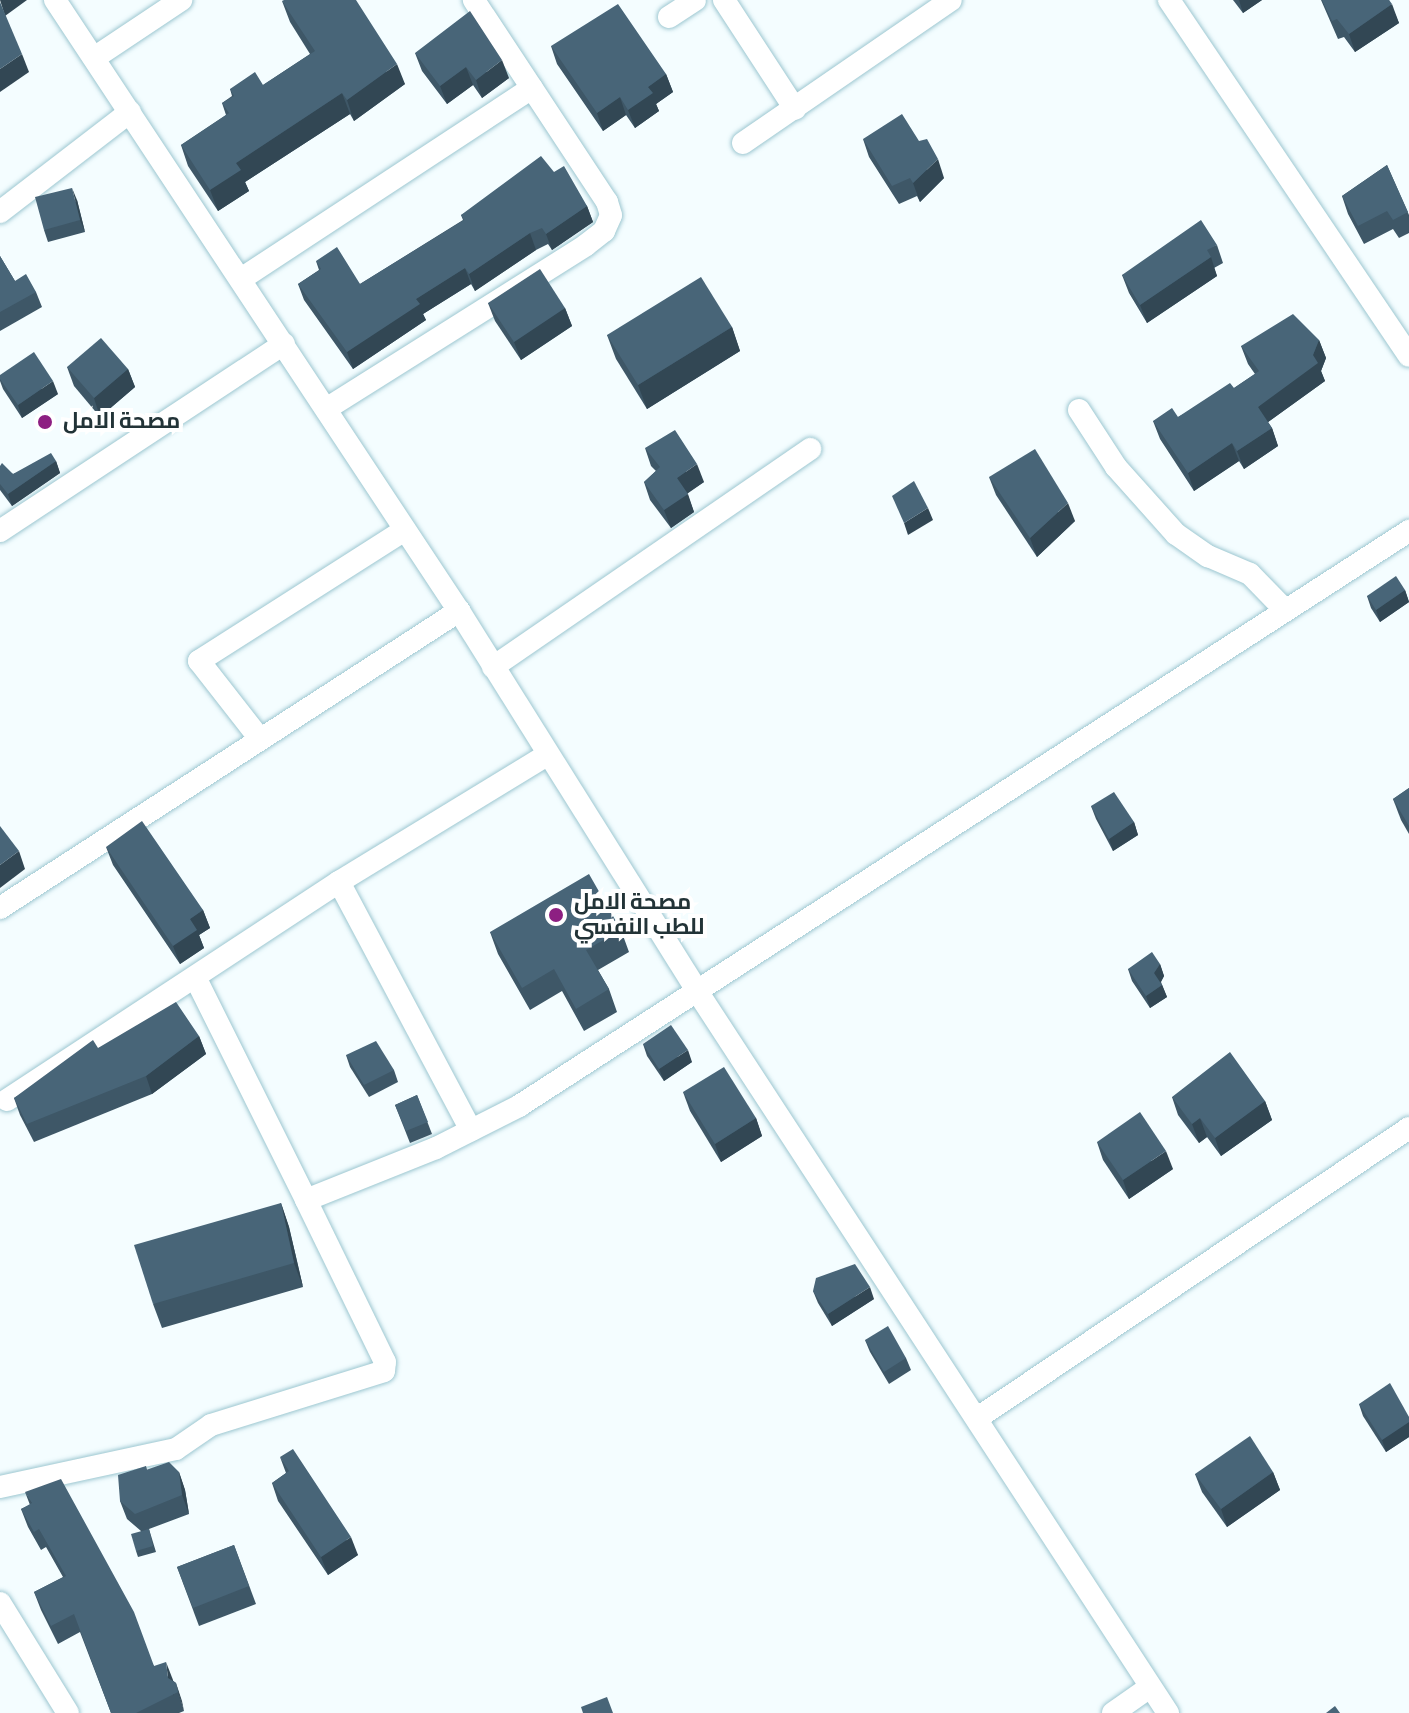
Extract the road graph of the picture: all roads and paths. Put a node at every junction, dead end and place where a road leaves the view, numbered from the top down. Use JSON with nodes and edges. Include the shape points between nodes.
{"nodes":[{"id":1,"x":55,"y":0,"type":"edge"},
{"id":2,"x":181,"y":0,"type":"edge"},
{"id":3,"x":474,"y":0,"type":"edge"},
{"id":4,"x":695,"y":0,"type":"edge"},
{"id":5,"x":724,"y":0,"type":"edge"},
{"id":6,"x":951,"y":0,"type":"edge"},
{"id":7,"x":1169,"y":0,"type":"edge"},
{"id":8,"x":669,"y":17,"type":"dead end"},
{"id":9,"x":94,"y":58,"type":"junction"},
{"id":10,"x":532,"y":88,"type":"junction"},
{"id":11,"x":795,"y":109,"type":"junction"},
{"id":12,"x":130,"y":112,"type":"junction"},
{"id":13,"x":743,"y":143,"type":"dead end"},
{"id":14,"x":0,"y":212,"type":"edge"},
{"id":15,"x":241,"y":279,"type":"junction"},
{"id":16,"x":284,"y":344,"type":"junction"},
{"id":17,"x":1409,"y":356,"type":"edge"},
{"id":18,"x":326,"y":409,"type":"junction"},
{"id":19,"x":1079,"y":410,"type":"dead end"},
{"id":20,"x":810,"y":449,"type":"dead end"},
{"id":21,"x":405,"y":530,"type":"junction"},
{"id":22,"x":0,"y":531,"type":"edge"},
{"id":23,"x":1409,"y":531,"type":"edge"},
{"id":24,"x":1284,"y":609,"type":"junction"},
{"id":25,"x":459,"y":611,"type":"junction"},
{"id":26,"x":493,"y":667,"type":"junction"},
{"id":27,"x":260,"y":739,"type":"junction"},
{"id":28,"x":547,"y":755,"type":"junction"},
{"id":29,"x":339,"y":882,"type":"junction"},
{"id":30,"x":0,"y":908,"type":"edge"},
{"id":31,"x":195,"y":977,"type":"junction"},
{"id":32,"x":697,"y":991,"type":"junction"},
{"id":33,"x":7,"y":1100,"type":"dead end"},
{"id":34,"x":1409,"y":1128,"type":"edge"},
{"id":35,"x":471,"y":1130,"type":"junction"},
{"id":36,"x":306,"y":1200,"type":"junction"},
{"id":37,"x":979,"y":1417,"type":"junction"},
{"id":38,"x":0,"y":1487,"type":"edge"},
{"id":39,"x":0,"y":1603,"type":"edge"},
{"id":40,"x":1150,"y":1687,"type":"junction"},
{"id":41,"x":68,"y":1713,"type":"edge"},
{"id":42,"x":1113,"y":1713,"type":"edge"},
{"id":43,"x":1168,"y":1713,"type":"edge"}],
"edges":[{"from":1,"to":9,"type":"street"},
{"from":2,"to":9,"type":"street"},
{"from":3,"to":10,"type":"street"},
{"from":4,"to":8,"type":"street"},
{"from":5,"to":11,"type":"street"},
{"from":6,"to":11,"type":"street"},
{"from":7,"to":17,"type":"street"},
{"from":9,"to":12,"type":"street"},
{"from":10,"to":15,"type":"street"},
{"from":10,"to":18,"type":"street","via":[[607,202],[611,215],[604,231]]},
{"from":11,"to":13,"type":"street"},
{"from":12,"to":14,"type":"street"},
{"from":12,"to":15,"type":"street"},
{"from":15,"to":16,"type":"street"},
{"from":16,"to":18,"type":"street"},
{"from":16,"to":22,"type":"street"},
{"from":18,"to":21,"type":"street"},
{"from":19,"to":24,"type":"street","via":[[1116,467],[1176,534],[1208,556],[1250,574]]},
{"from":20,"to":26,"type":"street"},
{"from":21,"to":25,"type":"street"},
{"from":21,"to":27,"type":"street","via":[[199,661]]},
{"from":23,"to":24,"type":"street"},
{"from":24,"to":32,"type":"street"},
{"from":25,"to":26,"type":"street"},
{"from":25,"to":27,"type":"street"},
{"from":26,"to":28,"type":"street"},
{"from":27,"to":30,"type":"street"},
{"from":28,"to":29,"type":"street"},
{"from":28,"to":32,"type":"street"},
{"from":29,"to":31,"type":"street"},
{"from":29,"to":35,"type":"street"},
{"from":31,"to":33,"type":"street"},
{"from":31,"to":36,"type":"street"},
{"from":32,"to":35,"type":"street","via":[[519,1106]]},
{"from":32,"to":37,"type":"street"},
{"from":34,"to":37,"type":"street"},
{"from":35,"to":36,"type":"street"},
{"from":36,"to":38,"type":"street","via":[[385,1362],[384,1371],[211,1425],[176,1449]]},
{"from":37,"to":40,"type":"street"},
{"from":39,"to":41,"type":"street"},
{"from":40,"to":42,"type":"street"},
{"from":40,"to":43,"type":"street"}]}
